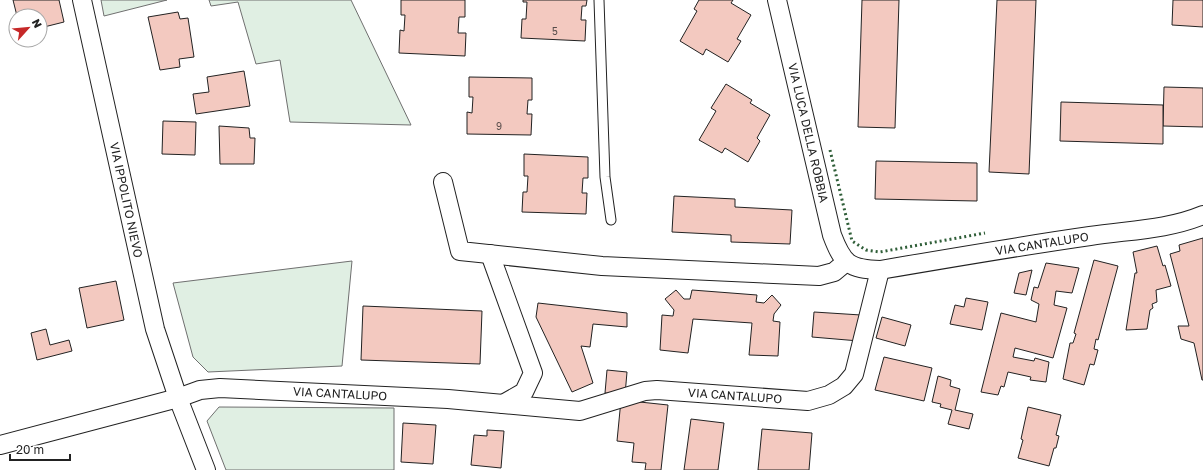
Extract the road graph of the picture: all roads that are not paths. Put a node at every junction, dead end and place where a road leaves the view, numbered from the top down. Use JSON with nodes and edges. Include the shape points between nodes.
{"nodes":[{"id":1,"x":82,"y":0,"type":"edge"},
{"id":2,"x":599,"y":0,"type":"edge"},
{"id":3,"x":777,"y":0,"type":"edge"},
{"id":4,"x":443,"y":182,"type":"dead end"},
{"id":5,"x":1203,"y":215,"type":"edge"},
{"id":6,"x":612,"y":220,"type":"dead end"},
{"id":7,"x":490,"y":254,"type":"junction"},
{"id":8,"x":846,"y":262,"type":"junction"},
{"id":9,"x":880,"y":270,"type":"junction"},
{"id":10,"x":178,"y":398,"type":"junction"},
{"id":11,"x":503,"y":404,"type":"junction"},
{"id":12,"x":0,"y":445,"type":"edge"},
{"id":13,"x":206,"y":470,"type":"edge"}],
"edges":[{"from":1,"to":10,"type":"street","name":"VIA IPPOLITO NIEVO","via":[[155,329]]},
{"from":2,"to":6,"type":"lane","via":[[605,177]]},
{"from":3,"to":8,"type":"street","name":"VIA LUCA DELLA ROBBIA","via":[[832,235]]},
{"from":4,"to":7,"type":"street","via":[[460,251]]},
{"from":5,"to":9,"type":"street","name":"VIA CANTALUPO","via":[[1156,228]]},
{"from":7,"to":8,"type":"street","via":[[602,266],[819,276],[834,272]]},
{"from":7,"to":11,"type":"street","via":[[533,373],[524,392]]},
{"from":8,"to":9,"type":"street","name":"VIA CANTALUPO","via":[[861,270]]},
{"from":9,"to":11,"type":"street","name":"VIA CANTALUPO","via":[[854,374],[844,386],[829,395],[808,401],[657,390],[645,391],[580,411]]},
{"from":10,"to":11,"type":"street","name":"VIA CANTALUPO","via":[[200,390],[220,388]]},
{"from":10,"to":12,"type":"street"},
{"from":10,"to":13,"type":"street","name":"VIA IPPOLITO NIEVO"}]}
